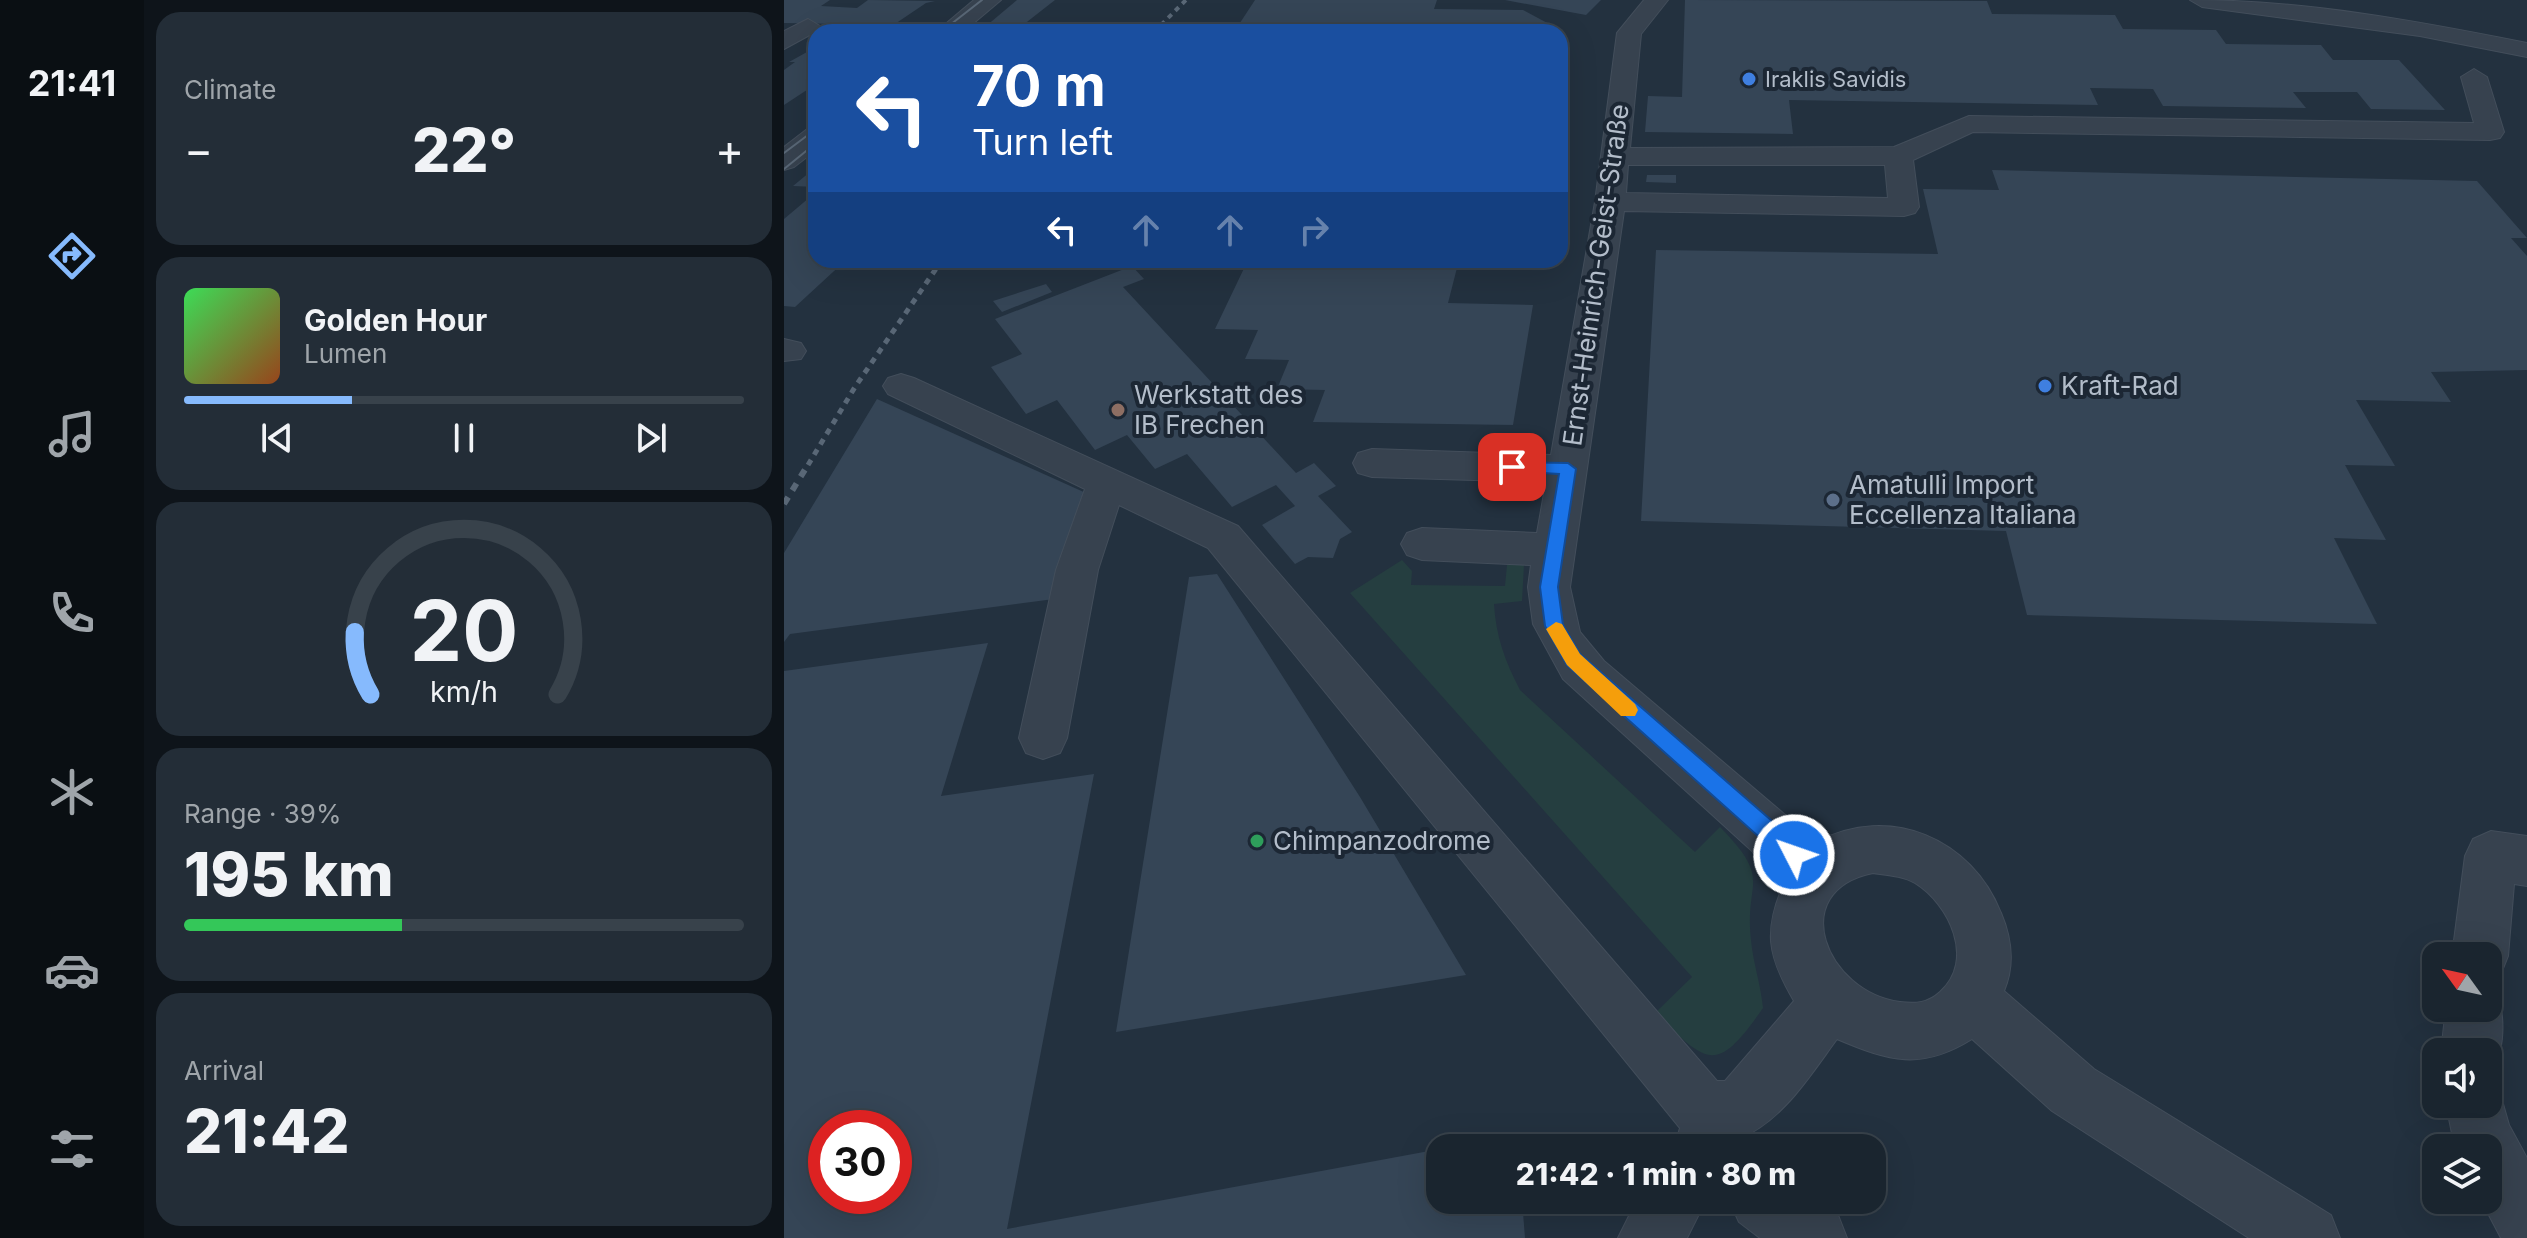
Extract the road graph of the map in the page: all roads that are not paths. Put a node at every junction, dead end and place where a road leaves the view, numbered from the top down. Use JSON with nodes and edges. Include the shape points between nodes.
{"nodes":[{"id":1,"x":989,"y":0,"type":"edge"},
{"id":2,"x":1656,"y":0,"type":"edge"},
{"id":3,"x":2202,"y":0,"type":"edge"},
{"id":4,"x":958,"y":24,"type":"edge"},
{"id":5,"x":808,"y":26,"type":"dead end"},
{"id":6,"x":784,"y":42,"type":"edge"},
{"id":7,"x":784,"y":49,"type":"edge"},
{"id":8,"x":2527,"y":50,"type":"edge"},
{"id":9,"x":808,"y":51,"type":"edge"},
{"id":10,"x":2474,"y":77,"type":"dead end"},
{"id":11,"x":784,"y":132,"type":"edge"},
{"id":12,"x":808,"y":134,"type":"edge"},
{"id":13,"x":808,"y":142,"type":"edge"},
{"id":14,"x":1898,"y":156,"type":"junction"},
{"id":15,"x":1614,"y":157,"type":"junction"},
{"id":16,"x":784,"y":161,"type":"edge"},
{"id":17,"x":1610,"y":202,"type":"junction"},
{"id":18,"x":901,"y":386,"type":"dead end"},
{"id":19,"x":1372,"y":463,"type":"dead end"},
{"id":20,"x":1568,"y":469,"type":"junction"},
{"id":21,"x":1107,"y":483,"type":"junction"},
{"id":22,"x":1422,"y":544,"type":"dead end"},
{"id":23,"x":1555,"y":550,"type":"junction"},
{"id":24,"x":1043,"y":738,"type":"dead end"},
{"id":25,"x":2527,"y":861,"type":"edge"},
{"id":26,"x":1817,"y":875,"type":"junction"},
{"id":27,"x":2482,"y":942,"type":"edge"},
{"id":28,"x":1971,"y":1000,"type":"junction"},
{"id":29,"x":1830,"y":1002,"type":"junction"},
{"id":30,"x":1710,"y":1130,"type":"edge"},
{"id":31,"x":2502,"y":1174,"type":"edge"},
{"id":32,"x":1665,"y":1214,"type":"edge"},
{"id":33,"x":1781,"y":1214,"type":"edge"},
{"id":34,"x":2527,"y":1221,"type":"edge"},
{"id":35,"x":1650,"y":1238,"type":"edge"},
{"id":36,"x":1815,"y":1238,"type":"edge"},
{"id":37,"x":2308,"y":1238,"type":"edge"}],
"edges":[{"from":1,"to":4,"type":"street"},
{"from":2,"to":15,"type":"street","name":"Ernst-Heinrich-Geist-Straße","via":[[1629,33]]},
{"from":3,"to":8,"type":"street","via":[[2420,29]]},
{"from":5,"to":6,"type":"street"},
{"from":7,"to":9,"type":"street"},
{"from":10,"to":14,"type":"street","via":[[2490,132],[1969,124]]},
{"from":11,"to":12,"type":"street"},
{"from":13,"to":16,"type":"street"},
{"from":14,"to":15,"type":"street"},
{"from":14,"to":17,"type":"street","via":[[1904,207]]},
{"from":15,"to":17,"type":"street","name":"Ernst-Heinrich-Geist-Straße"},
{"from":17,"to":20,"type":"street","name":"Ernst-Heinrich-Geist-Straße"},
{"from":18,"to":21,"type":"street"},
{"from":19,"to":20,"type":"street"},
{"from":20,"to":23,"type":"street","name":"Ernst-Heinrich-Geist-Straße"},
{"from":21,"to":24,"type":"street","via":[[1077,570]]},
{"from":21,"to":30,"type":"street","via":[[1206,526],[1239,552],[1699,1106]]},
{"from":22,"to":23,"type":"street"},
{"from":23,"to":26,"type":"street","name":"Ernst-Heinrich-Geist-Straße","via":[[1550,607],[1554,626],[1574,660]]},
{"from":25,"to":27,"type":"street","via":[[2491,856]]},
{"from":26,"to":28,"type":"street","via":[[1842,856],[1873,849],[1907,853],[1938,868],[1977,915],[1984,945],[1982,974]]},
{"from":26,"to":29,"type":"street","via":[[1797,922],[1811,978]]},
{"from":28,"to":29,"type":"street","via":[[1950,1021],[1921,1032],[1889,1032],[1857,1022]]},
{"from":28,"to":37,"type":"street","via":[[2073,1090]]},
{"from":29,"to":30,"type":"street","via":[[1752,1098]]},
{"from":31,"to":34,"type":"street"},
{"from":32,"to":35,"type":"street"},
{"from":33,"to":36,"type":"street"}]}
